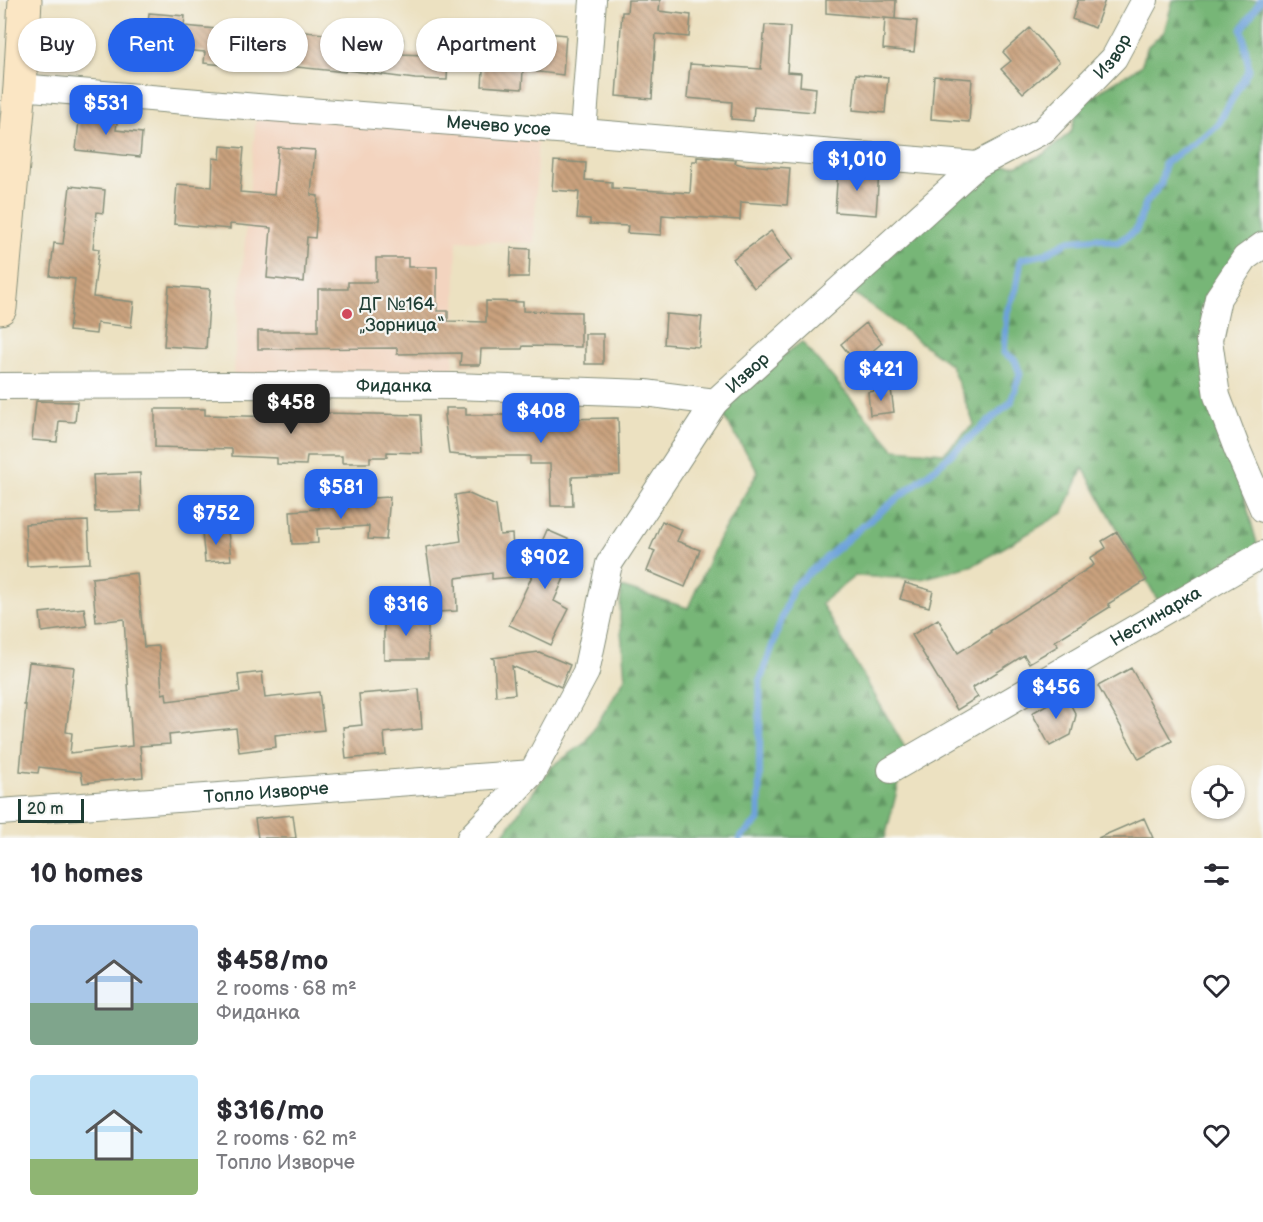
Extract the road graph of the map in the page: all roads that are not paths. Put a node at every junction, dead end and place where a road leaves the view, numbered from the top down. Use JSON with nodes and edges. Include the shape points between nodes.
{"nodes":[{"id":1,"x":25,"y":0,"type":"edge"},
{"id":2,"x":593,"y":0,"type":"edge"},
{"id":3,"x":1145,"y":0,"type":"edge"},
{"id":4,"x":20,"y":87,"type":"junction"},
{"id":5,"x":583,"y":132,"type":"junction"},
{"id":6,"x":977,"y":165,"type":"junction"},
{"id":7,"x":1263,"y":245,"type":"edge"},
{"id":8,"x":0,"y":308,"type":"edge"},
{"id":9,"x":0,"y":386,"type":"edge"},
{"id":10,"x":715,"y":402,"type":"junction"},
{"id":11,"x":1263,"y":509,"type":"edge"},
{"id":12,"x":1263,"y":554,"type":"edge"},
{"id":13,"x":891,"y":770,"type":"dead end"},
{"id":14,"x":532,"y":773,"type":"junction"},
{"id":15,"x":0,"y":812,"type":"edge"},
{"id":16,"x":470,"y":838,"type":"edge"}],
"edges":[{"from":1,"to":4,"type":"street"},
{"from":2,"to":5,"type":"street"},
{"from":3,"to":6,"type":"street","name":"Извор","via":[[1114,58],[1044,130]]},
{"from":4,"to":5,"type":"street","name":"Мечево усое"},
{"from":4,"to":8,"type":"street"},
{"from":5,"to":6,"type":"street","name":"Мечево усое"},
{"from":6,"to":10,"type":"street","name":"Извор"},
{"from":7,"to":11,"type":"street","via":[[1245,258],[1218,298],[1209,340],[1217,396]]},
{"from":9,"to":10,"type":"street","name":"Фиданка","via":[[453,386],[645,393]]},
{"from":10,"to":14,"type":"street","name":"Извор","via":[[609,564],[586,672]]},
{"from":12,"to":13,"type":"street","name":"Нестинарка"},
{"from":14,"to":15,"type":"street","name":"Топло Изворче"},
{"from":14,"to":16,"type":"street","name":"Извор"}]}
